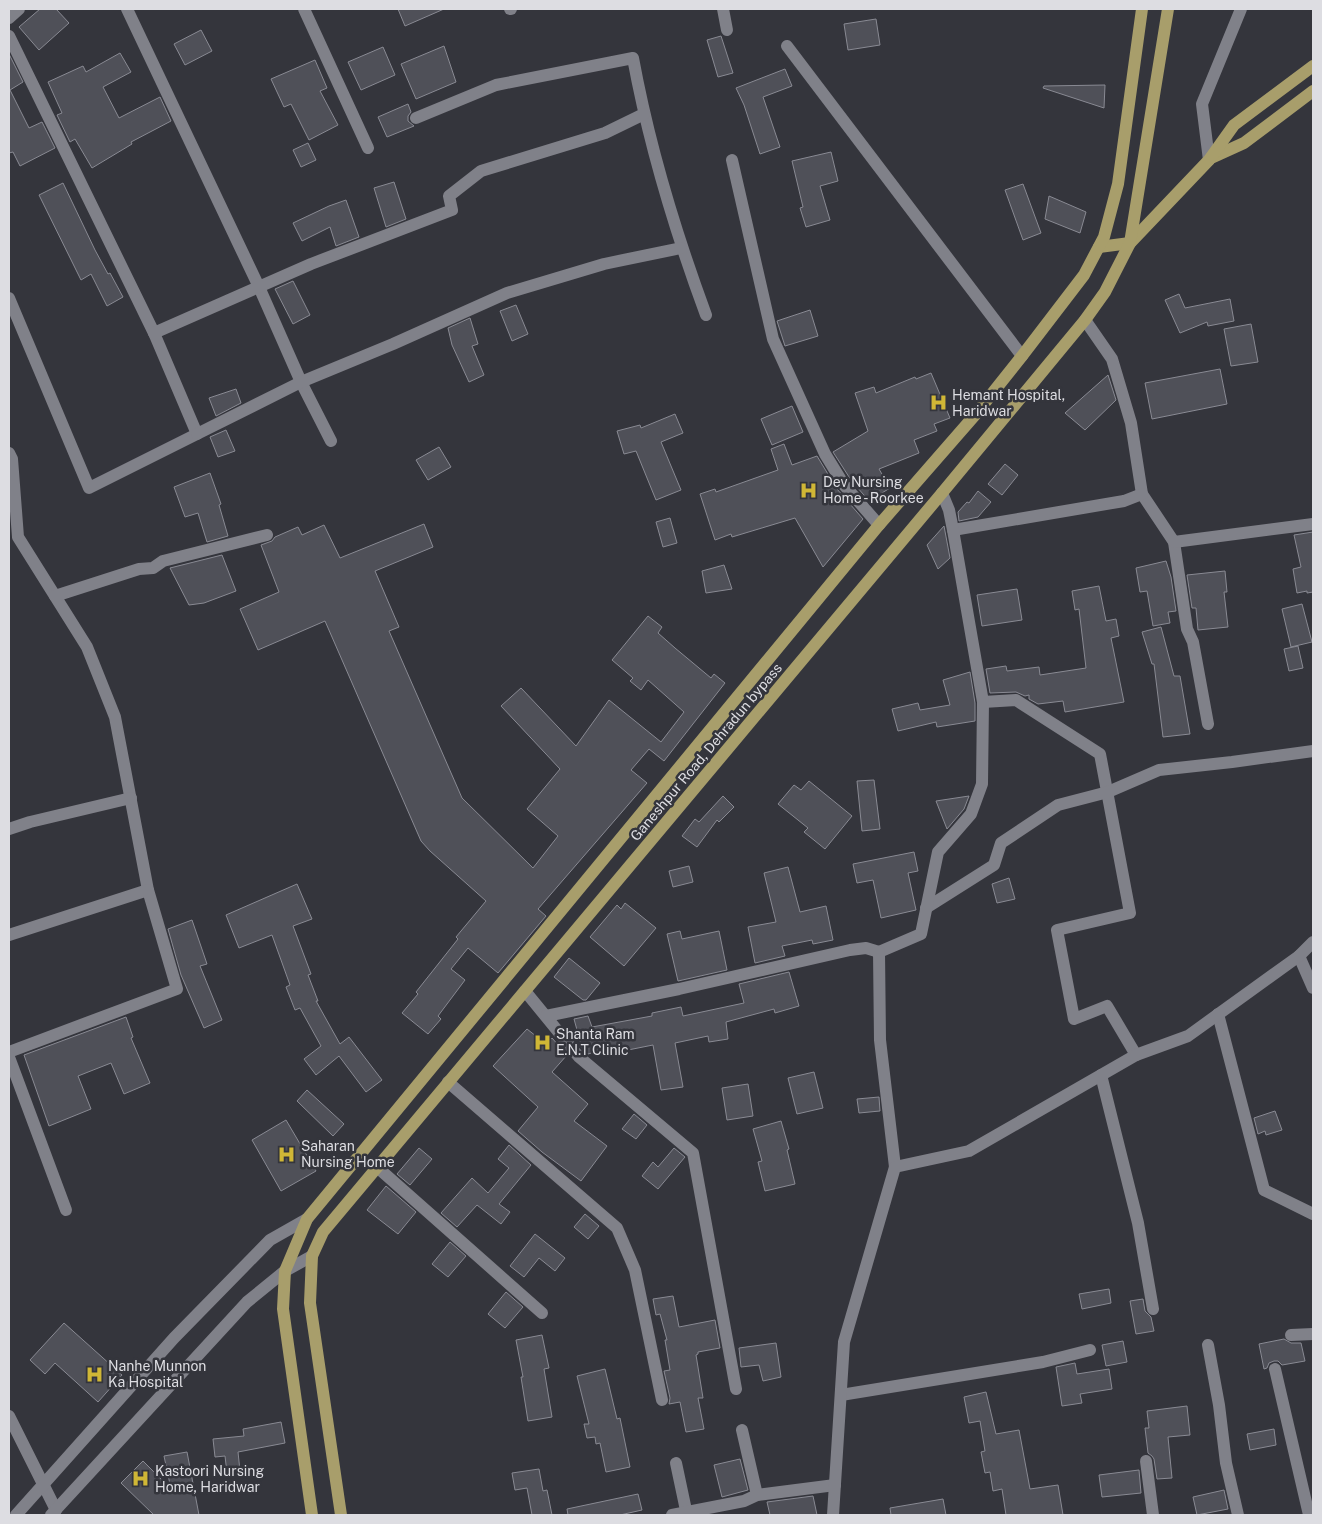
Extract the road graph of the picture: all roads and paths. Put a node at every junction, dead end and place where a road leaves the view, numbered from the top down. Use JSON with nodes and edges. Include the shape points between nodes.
{"nodes":[{"id":1,"x":19,"y":9,"type":"edge"},
{"id":2,"x":127,"y":9,"type":"edge"},
{"id":3,"x":304,"y":9,"type":"edge"},
{"id":4,"x":723,"y":9,"type":"edge"},
{"id":5,"x":1142,"y":9,"type":"edge"},
{"id":6,"x":1168,"y":9,"type":"edge"},
{"id":7,"x":1241,"y":9,"type":"edge"},
{"id":8,"x":9,"y":18,"type":"edge"},
{"id":9,"x":727,"y":30,"type":"dead end"},
{"id":10,"x":9,"y":36,"type":"edge"},
{"id":11,"x":787,"y":46,"type":"dead end"},
{"id":12,"x":1313,"y":66,"type":"edge"},
{"id":13,"x":1313,"y":91,"type":"edge"},
{"id":14,"x":644,"y":114,"type":"junction"},
{"id":15,"x":416,"y":118,"type":"dead end"},
{"id":16,"x":368,"y":148,"type":"dead end"},
{"id":17,"x":732,"y":160,"type":"dead end"},
{"id":18,"x":1209,"y":160,"type":"junction"},
{"id":19,"x":1130,"y":243,"type":"junction"},
{"id":20,"x":1099,"y":247,"type":"junction"},
{"id":21,"x":681,"y":248,"type":"junction"},
{"id":22,"x":258,"y":287,"type":"junction"},
{"id":23,"x":9,"y":298,"type":"edge"},
{"id":24,"x":706,"y":315,"type":"dead end"},
{"id":25,"x":1084,"y":320,"type":"junction"},
{"id":26,"x":154,"y":333,"type":"junction"},
{"id":27,"x":1022,"y":356,"type":"junction"},
{"id":28,"x":301,"y":382,"type":"junction"},
{"id":29,"x":197,"y":434,"type":"junction"},
{"id":30,"x":330,"y":441,"type":"dead end"},
{"id":31,"x":9,"y":453,"type":"edge"},
{"id":32,"x":942,"y":493,"type":"junction"},
{"id":33,"x":1142,"y":494,"type":"junction"},
{"id":34,"x":1313,"y":524,"type":"edge"},
{"id":35,"x":879,"y":525,"type":"junction"},
{"id":36,"x":953,"y":530,"type":"junction"},
{"id":37,"x":267,"y":535,"type":"dead end"},
{"id":38,"x":13,"y":539,"type":"edge"},
{"id":39,"x":1174,"y":542,"type":"junction"},
{"id":40,"x":55,"y":596,"type":"junction"},
{"id":41,"x":983,"y":702,"type":"junction"},
{"id":42,"x":1208,"y":724,"type":"dead end"},
{"id":43,"x":1313,"y":751,"type":"edge"},
{"id":44,"x":1108,"y":792,"type":"junction"},
{"id":45,"x":131,"y":798,"type":"junction"},
{"id":46,"x":9,"y":829,"type":"edge"},
{"id":47,"x":148,"y":890,"type":"junction"},
{"id":48,"x":926,"y":908,"type":"junction"},
{"id":49,"x":9,"y":935,"type":"edge"},
{"id":50,"x":1313,"y":942,"type":"edge"},
{"id":51,"x":879,"y":952,"type":"junction"},
{"id":52,"x":1299,"y":956,"type":"junction"},
{"id":53,"x":1313,"y":988,"type":"edge"},
{"id":54,"x":525,"y":991,"type":"junction"},
{"id":55,"x":1218,"y":1014,"type":"junction"},
{"id":56,"x":546,"y":1016,"type":"junction"},
{"id":57,"x":9,"y":1052,"type":"edge"},
{"id":58,"x":1136,"y":1056,"type":"junction"},
{"id":59,"x":9,"y":1057,"type":"edge"},
{"id":60,"x":1101,"y":1075,"type":"junction"},
{"id":61,"x":448,"y":1082,"type":"junction"},
{"id":62,"x":377,"y":1167,"type":"junction"},
{"id":63,"x":895,"y":1167,"type":"junction"},
{"id":64,"x":66,"y":1210,"type":"dead end"},
{"id":65,"x":1313,"y":1214,"type":"edge"},
{"id":66,"x":307,"y":1219,"type":"junction"},
{"id":67,"x":312,"y":1256,"type":"junction"},
{"id":68,"x":284,"y":1271,"type":"junction"},
{"id":69,"x":1153,"y":1309,"type":"dead end"},
{"id":70,"x":542,"y":1313,"type":"dead end"},
{"id":71,"x":1313,"y":1334,"type":"edge"},
{"id":72,"x":1290,"y":1335,"type":"dead end"},
{"id":73,"x":1208,"y":1345,"type":"dead end"},
{"id":74,"x":1090,"y":1350,"type":"dead end"},
{"id":75,"x":1275,"y":1369,"type":"dead end"},
{"id":76,"x":736,"y":1389,"type":"dead end"},
{"id":77,"x":841,"y":1394,"type":"junction"},
{"id":78,"x":662,"y":1400,"type":"dead end"},
{"id":79,"x":9,"y":1416,"type":"edge"},
{"id":80,"x":742,"y":1430,"type":"dead end"},
{"id":81,"x":1146,"y":1461,"type":"dead end"},
{"id":82,"x":676,"y":1463,"type":"dead end"},
{"id":83,"x":43,"y":1485,"type":"junction"},
{"id":84,"x":836,"y":1485,"type":"junction"},
{"id":85,"x":756,"y":1495,"type":"junction"},
{"id":86,"x":53,"y":1513,"type":"edge"},
{"id":87,"x":687,"y":1514,"type":"edge"},
{"id":88,"x":16,"y":1515,"type":"edge"},
{"id":89,"x":312,"y":1515,"type":"edge"},
{"id":90,"x":341,"y":1515,"type":"edge"},
{"id":91,"x":672,"y":1515,"type":"edge"},
{"id":92,"x":834,"y":1515,"type":"edge"},
{"id":93,"x":1153,"y":1515,"type":"edge"},
{"id":94,"x":1238,"y":1515,"type":"edge"},
{"id":95,"x":1309,"y":1515,"type":"edge"}],
"edges":[{"from":1,"to":8,"type":"street"},
{"from":2,"to":22,"type":"street"},
{"from":3,"to":16,"type":"street"},
{"from":4,"to":9,"type":"street"},
{"from":5,"to":20,"type":"main road","via":[[1118,184]]},
{"from":6,"to":19,"type":"main road","name":"Ganeshpur Road, Dehradun bypass"},
{"from":7,"to":18,"type":"street","via":[[1202,104]]},
{"from":10,"to":26,"type":"street"},
{"from":11,"to":27,"type":"street"},
{"from":12,"to":18,"type":"main road","via":[[1234,125]]},
{"from":13,"to":18,"type":"main road","via":[[1244,143]]},
{"from":14,"to":15,"type":"street","via":[[633,58],[496,85]]},
{"from":14,"to":21,"type":"street"},
{"from":14,"to":22,"type":"street","via":[[606,132],[481,171],[449,196],[452,210]]},
{"from":17,"to":35,"type":"street","via":[[773,339],[825,454],[844,485]]},
{"from":18,"to":19,"type":"main road"},
{"from":19,"to":20,"type":"main road"},
{"from":19,"to":25,"type":"main road","name":"Ganeshpur Road, Dehradun bypass","via":[[1104,292]]},
{"from":20,"to":27,"type":"main road","via":[[1084,275]]},
{"from":21,"to":24,"type":"street"},
{"from":21,"to":28,"type":"street","via":[[604,264],[507,293]]},
{"from":22,"to":26,"type":"street"},
{"from":22,"to":28,"type":"street"},
{"from":23,"to":29,"type":"street","via":[[88,488]]},
{"from":25,"to":32,"type":"main road","name":"Ganeshpur Road, Dehradun bypass"},
{"from":25,"to":33,"type":"street","via":[[1112,358],[1131,423]]},
{"from":26,"to":29,"type":"street"},
{"from":27,"to":35,"type":"main road"},
{"from":28,"to":29,"type":"street"},
{"from":28,"to":30,"type":"street"},
{"from":31,"to":38,"type":"street","via":[[12,459]]},
{"from":32,"to":36,"type":"street"},
{"from":32,"to":54,"type":"main road","name":"Ganeshpur Road, Dehradun bypass"},
{"from":33,"to":36,"type":"street","via":[[1124,501]]},
{"from":33,"to":39,"type":"street"},
{"from":34,"to":39,"type":"street"},
{"from":35,"to":66,"type":"main road"},
{"from":36,"to":41,"type":"street"},
{"from":37,"to":40,"type":"street","via":[[164,561],[153,568],[139,569]]},
{"from":38,"to":40,"type":"street"},
{"from":39,"to":42,"type":"street","via":[[1187,629],[1193,642]]},
{"from":40,"to":45,"type":"street","via":[[87,647],[116,717]]},
{"from":41,"to":44,"type":"street","via":[[1016,700],[1100,754]]},
{"from":41,"to":48,"type":"street","via":[[982,784],[971,814],[938,852]]},
{"from":43,"to":44,"type":"street","via":[[1158,770]]},
{"from":44,"to":48,"type":"street","via":[[1058,805],[1001,843],[994,865]]},
{"from":44,"to":58,"type":"street","via":[[1130,913],[1056,930],[1074,1019],[1107,1006]]},
{"from":45,"to":46,"type":"street"},
{"from":45,"to":47,"type":"street"},
{"from":47,"to":49,"type":"street"},
{"from":47,"to":57,"type":"street","via":[[176,989]]},
{"from":48,"to":51,"type":"street","via":[[921,934]]},
{"from":50,"to":52,"type":"street"},
{"from":51,"to":56,"type":"street","via":[[866,948],[850,950],[679,990]]},
{"from":51,"to":63,"type":"street","via":[[880,1040]]},
{"from":52,"to":53,"type":"street"},
{"from":52,"to":55,"type":"street"},
{"from":54,"to":56,"type":"street"},
{"from":54,"to":61,"type":"main road","name":"Ganeshpur Road, Dehradun bypass"},
{"from":55,"to":58,"type":"street","via":[[1188,1036]]},
{"from":55,"to":65,"type":"street","via":[[1264,1190]]},
{"from":56,"to":76,"type":"street","via":[[579,1057],[693,1153]]},
{"from":58,"to":60,"type":"street"},
{"from":59,"to":64,"type":"street"},
{"from":60,"to":63,"type":"street","via":[[968,1150]]},
{"from":60,"to":69,"type":"street","via":[[1138,1223]]},
{"from":61,"to":62,"type":"main road","name":"Ganeshpur Road, Dehradun bypass"},
{"from":61,"to":78,"type":"street","via":[[617,1228],[635,1270]]},
{"from":62,"to":67,"type":"main road","name":"Ganeshpur Road, Dehradun bypass","via":[[323,1232]]},
{"from":62,"to":70,"type":"street"},
{"from":63,"to":77,"type":"street","via":[[844,1342]]},
{"from":66,"to":68,"type":"main road"},
{"from":66,"to":83,"type":"street","via":[[270,1240],[174,1338]]},
{"from":67,"to":68,"type":"street"},
{"from":67,"to":90,"type":"main road","name":"Ganeshpur Road, Dehradun bypass","via":[[310,1303]]},
{"from":68,"to":86,"type":"street","via":[[246,1302]]},
{"from":68,"to":89,"type":"main road","via":[[283,1308]]},
{"from":71,"to":72,"type":"street"},
{"from":73,"to":94,"type":"street","via":[[1226,1463]]},
{"from":74,"to":77,"type":"street","via":[[1043,1362]]},
{"from":75,"to":95,"type":"street"},
{"from":77,"to":84,"type":"street"},
{"from":79,"to":83,"type":"street"},
{"from":80,"to":85,"type":"street"},
{"from":81,"to":93,"type":"street"},
{"from":82,"to":87,"type":"street"},
{"from":83,"to":86,"type":"street"},
{"from":83,"to":88,"type":"street"},
{"from":84,"to":85,"type":"street"},
{"from":84,"to":92,"type":"street"},
{"from":85,"to":87,"type":"street","via":[[744,1501]]},
{"from":87,"to":91,"type":"street"}]}
